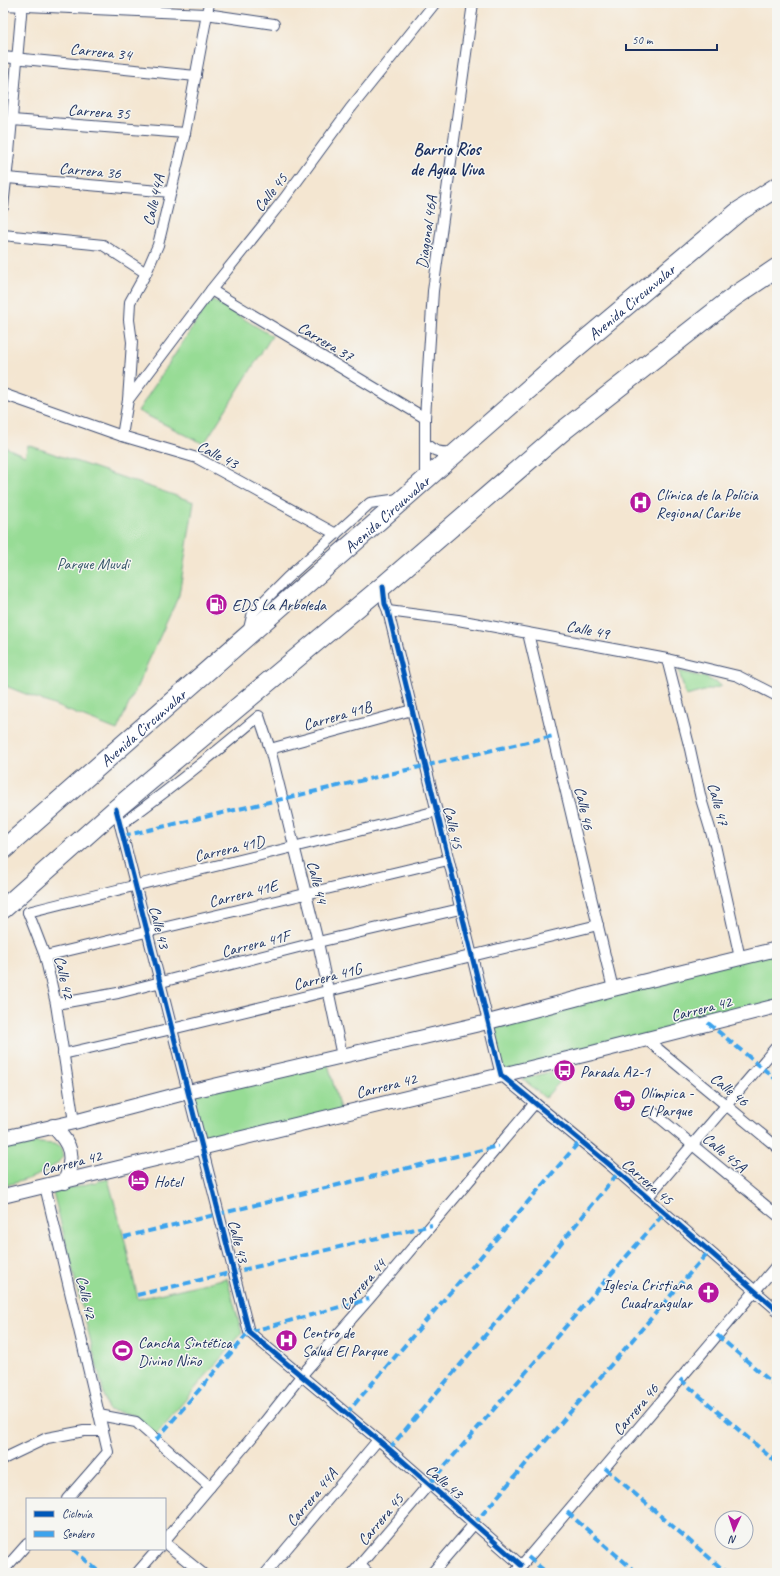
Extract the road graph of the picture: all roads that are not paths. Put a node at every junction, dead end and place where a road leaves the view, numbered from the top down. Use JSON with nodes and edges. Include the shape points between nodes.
{"nodes":[{"id":1,"x":209,"y":3,"type":"edge"},
{"id":2,"x":435,"y":3,"type":"edge"},
{"id":3,"x":473,"y":3,"type":"edge"},
{"id":4,"x":3,"y":5,"type":"edge"},
{"id":5,"x":22,"y":5,"type":"edge"},
{"id":6,"x":206,"y":14,"type":"junction"},
{"id":7,"x":274,"y":24,"type":"dead end"},
{"id":8,"x":3,"y":56,"type":"edge"},
{"id":9,"x":17,"y":58,"type":"junction"},
{"id":10,"x":196,"y":76,"type":"junction"},
{"id":11,"x":8,"y":107,"type":"edge"},
{"id":12,"x":12,"y":120,"type":"junction"},
{"id":13,"x":185,"y":133,"type":"junction"},
{"id":14,"x":6,"y":152,"type":"edge"},
{"id":15,"x":6,"y":178,"type":"junction"},
{"id":16,"x":777,"y":187,"type":"edge"},
{"id":17,"x":170,"y":192,"type":"junction"},
{"id":18,"x":3,"y":207,"type":"edge"},
{"id":19,"x":3,"y":235,"type":"edge"},
{"id":20,"x":777,"y":268,"type":"edge"},
{"id":21,"x":146,"y":273,"type":"junction"},
{"id":22,"x":211,"y":290,"type":"junction"},
{"id":23,"x":3,"y":394,"type":"edge"},
{"id":24,"x":128,"y":400,"type":"junction"},
{"id":25,"x":425,"y":418,"type":"junction"},
{"id":26,"x":122,"y":436,"type":"junction"},
{"id":27,"x":425,"y":443,"type":"junction"},
{"id":28,"x":456,"y":452,"type":"junction"},
{"id":29,"x":425,"y":481,"type":"junction"},
{"id":30,"x":403,"y":499,"type":"junction"},
{"id":31,"x":336,"y":534,"type":"junction"},
{"id":32,"x":385,"y":600,"type":"junction"},
{"id":33,"x":528,"y":633,"type":"junction"},
{"id":34,"x":247,"y":636,"type":"junction"},
{"id":35,"x":667,"y":659,"type":"junction"},
{"id":36,"x":777,"y":696,"type":"edge"},
{"id":37,"x":412,"y":710,"type":"junction"},
{"id":38,"x":270,"y":749,"type":"junction"},
{"id":39,"x":437,"y":811,"type":"junction"},
{"id":40,"x":118,"y":817,"type":"junction"},
{"id":41,"x":294,"y":848,"type":"junction"},
{"id":42,"x":3,"y":850,"type":"edge"},
{"id":43,"x":448,"y":860,"type":"junction"},
{"id":44,"x":136,"y":885,"type":"junction"},
{"id":45,"x":306,"y":893,"type":"junction"},
{"id":46,"x":6,"y":906,"type":"edge"},
{"id":47,"x":460,"y":908,"type":"junction"},
{"id":48,"x":28,"y":912,"type":"junction"},
{"id":49,"x":598,"y":925,"type":"junction"},
{"id":50,"x":148,"y":932,"type":"junction"},
{"id":51,"x":318,"y":942,"type":"junction"},
{"id":52,"x":777,"y":949,"type":"edge"},
{"id":53,"x":46,"y":956,"type":"junction"},
{"id":54,"x":472,"y":956,"type":"junction"},
{"id":55,"x":740,"y":958,"type":"junction"},
{"id":56,"x":160,"y":982,"type":"junction"},
{"id":57,"x":614,"y":989,"type":"junction"},
{"id":58,"x":328,"y":992,"type":"junction"},
{"id":59,"x":56,"y":1004,"type":"junction"},
{"id":60,"x":777,"y":1006,"type":"edge"},
{"id":61,"x":488,"y":1022,"type":"junction"},
{"id":62,"x":172,"y":1029,"type":"junction"},
{"id":63,"x":646,"y":1039,"type":"junction"},
{"id":64,"x":777,"y":1046,"type":"edge"},
{"id":65,"x":63,"y":1054,"type":"junction"},
{"id":66,"x":342,"y":1056,"type":"junction"},
{"id":67,"x":501,"y":1074,"type":"junction"},
{"id":68,"x":188,"y":1092,"type":"junction"},
{"id":69,"x":535,"y":1103,"type":"junction"},
{"id":70,"x":727,"y":1106,"type":"junction"},
{"id":71,"x":654,"y":1113,"type":"dead end"},
{"id":72,"x":74,"y":1122,"type":"junction"},
{"id":73,"x":53,"y":1126,"type":"junction"},
{"id":74,"x":3,"y":1138,"type":"edge"},
{"id":75,"x":693,"y":1145,"type":"junction"},
{"id":76,"x":202,"y":1147,"type":"junction"},
{"id":77,"x":777,"y":1147,"type":"edge"},
{"id":78,"x":65,"y":1182,"type":"junction"},
{"id":79,"x":45,"y":1186,"type":"junction"},
{"id":80,"x":3,"y":1196,"type":"edge"},
{"id":81,"x":647,"y":1198,"type":"junction"},
{"id":82,"x":777,"y":1215,"type":"edge"},
{"id":83,"x":777,"y":1265,"type":"edge"},
{"id":84,"x":754,"y":1290,"type":"junction"},
{"id":85,"x":777,"y":1310,"type":"edge"},
{"id":86,"x":301,"y":1376,"type":"junction"},
{"id":87,"x":99,"y":1415,"type":"junction"},
{"id":88,"x":103,"y":1431,"type":"junction"},
{"id":89,"x":378,"y":1440,"type":"junction"},
{"id":90,"x":3,"y":1459,"type":"edge"},
{"id":91,"x":429,"y":1484,"type":"junction"},
{"id":92,"x":210,"y":1487,"type":"junction"},
{"id":93,"x":68,"y":1498,"type":"edge"},
{"id":94,"x":474,"y":1524,"type":"junction"},
{"id":95,"x":166,"y":1541,"type":"edge"},
{"id":96,"x":166,"y":1543,"type":"edge"},
{"id":97,"x":26,"y":1545,"type":"edge"},
{"id":98,"x":157,"y":1550,"type":"edge"},
{"id":99,"x":356,"y":1569,"type":"edge"},
{"id":100,"x":518,"y":1569,"type":"edge"},
{"id":101,"x":3,"y":1571,"type":"edge"},
{"id":102,"x":137,"y":1573,"type":"edge"},
{"id":103,"x":202,"y":1573,"type":"edge"},
{"id":104,"x":266,"y":1573,"type":"edge"},
{"id":105,"x":368,"y":1573,"type":"edge"},
{"id":106,"x":432,"y":1573,"type":"edge"}],
"edges":[{"from":1,"to":6,"type":"street","name":"Calle 44A"},
{"from":2,"to":22,"type":"street","name":"Calle 45"},
{"from":3,"to":25,"type":"street","name":"Diagonal 46A","via":[[433,291]]},
{"from":4,"to":5,"type":"street"},
{"from":5,"to":6,"type":"street"},
{"from":5,"to":9,"type":"street"},
{"from":6,"to":7,"type":"street"},
{"from":6,"to":10,"type":"street","name":"Calle 44A"},
{"from":8,"to":9,"type":"street","name":"Carrera 34"},
{"from":9,"to":10,"type":"street","name":"Carrera 34"},
{"from":9,"to":11,"type":"street"},
{"from":10,"to":13,"type":"street","name":"Calle 44A"},
{"from":11,"to":12,"type":"street"},
{"from":12,"to":13,"type":"street","name":"Carrera 35"},
{"from":12,"to":14,"type":"street"},
{"from":13,"to":17,"type":"street","name":"Calle 44A"},
{"from":14,"to":15,"type":"street"},
{"from":15,"to":17,"type":"street","name":"Carrera 36"},
{"from":15,"to":18,"type":"street"},
{"from":16,"to":28,"type":"highway","name":"Avenida Circunvalar","via":[[738,212]]},
{"from":17,"to":21,"type":"street","name":"Calle 44A","via":[[158,245]]},
{"from":19,"to":21,"type":"street","via":[[103,245]]},
{"from":20,"to":32,"type":"highway","via":[[735,296],[564,430]]},
{"from":21,"to":24,"type":"street","name":"Calle 44A","via":[[130,302],[132,342]]},
{"from":22,"to":24,"type":"street","name":"Calle 45"},
{"from":22,"to":25,"type":"street","name":"Carrera 37"},
{"from":23,"to":26,"type":"street","name":"Calle 43"},
{"from":24,"to":26,"type":"street","name":"Calle 44A"},
{"from":25,"to":27,"type":"street","name":"Diagonal 46A"},
{"from":26,"to":31,"type":"street","name":"Calle 43","via":[[197,458]]},
{"from":27,"to":28,"type":"street","via":[[442,453]]},
{"from":27,"to":29,"type":"street","name":"Diagonal 46A"},
{"from":28,"to":29,"type":"highway","name":"Avenida Circunvalar"},
{"from":29,"to":30,"type":"highway","name":"Avenida Circunvalar"},
{"from":30,"to":31,"type":"street","via":[[370,504]]},
{"from":30,"to":34,"type":"highway","name":"Avenida Circunvalar"},
{"from":31,"to":34,"type":"street","via":[[253,612]]},
{"from":32,"to":33,"type":"street","name":"Calle 49","via":[[458,620]]},
{"from":32,"to":37,"type":"street","name":"Calle 45"},
{"from":32,"to":40,"type":"highway","via":[[364,602]]},
{"from":33,"to":35,"type":"street","name":"Calle 49"},
{"from":33,"to":49,"type":"street","name":"Calle 46"},
{"from":34,"to":42,"type":"highway","name":"Avenida Circunvalar"},
{"from":35,"to":36,"type":"street","name":"Calle 49","via":[[738,676]]},
{"from":35,"to":55,"type":"street","name":"Calle 47","via":[[715,846]]},
{"from":37,"to":38,"type":"street","name":"Carrera 41B"},
{"from":37,"to":39,"type":"street","name":"Calle 45"},
{"from":38,"to":40,"type":"street","name":"Calle 44","via":[[258,716],[164,793]]},
{"from":38,"to":41,"type":"street","name":"Calle 44"},
{"from":39,"to":41,"type":"street","name":"Carrera 41D"},
{"from":39,"to":43,"type":"street","name":"Calle 45"},
{"from":40,"to":44,"type":"street","name":"Calle 43"},
{"from":40,"to":46,"type":"highway"},
{"from":41,"to":44,"type":"street","name":"Carrera 41D"},
{"from":41,"to":45,"type":"street","name":"Calle 44"},
{"from":43,"to":45,"type":"street","name":"Carrera 41E"},
{"from":43,"to":47,"type":"street","name":"Calle 45"},
{"from":44,"to":48,"type":"street","name":"Carrera 41D"},
{"from":44,"to":50,"type":"street","name":"Calle 43"},
{"from":45,"to":50,"type":"street","name":"Carrera 41E"},
{"from":45,"to":51,"type":"street","name":"Calle 44"},
{"from":46,"to":48,"type":"street"},
{"from":47,"to":51,"type":"street","name":"Carrera 41F"},
{"from":47,"to":54,"type":"street","name":"Calle 45"},
{"from":48,"to":53,"type":"street","name":"Calle 42"},
{"from":49,"to":54,"type":"street","name":"Carrera 41G"},
{"from":49,"to":57,"type":"street","name":"Calle 46"},
{"from":50,"to":53,"type":"street","name":"Carrera 41E"},
{"from":50,"to":56,"type":"street","name":"Calle 43"},
{"from":51,"to":56,"type":"street","name":"Carrera 41F"},
{"from":51,"to":58,"type":"street","name":"Calle 44"},
{"from":52,"to":55,"type":"street"},
{"from":53,"to":59,"type":"street","name":"Calle 42"},
{"from":54,"to":58,"type":"street","name":"Carrera 41G"},
{"from":54,"to":61,"type":"street","name":"Calle 45"},
{"from":55,"to":57,"type":"street"},
{"from":56,"to":59,"type":"street","name":"Carrera 41F"},
{"from":56,"to":62,"type":"street","name":"Calle 43"},
{"from":57,"to":61,"type":"street"},
{"from":58,"to":62,"type":"street","name":"Carrera 41G"},
{"from":58,"to":66,"type":"street","name":"Calle 44"},
{"from":59,"to":65,"type":"street","name":"Calle 42"},
{"from":60,"to":63,"type":"street","name":"Carrera 42"},
{"from":61,"to":66,"type":"street"},
{"from":61,"to":67,"type":"street","name":"Calle 45"},
{"from":62,"to":65,"type":"street","name":"Carrera 41G"},
{"from":62,"to":68,"type":"street","name":"Calle 43"},
{"from":63,"to":67,"type":"street","name":"Carrera 42"},
{"from":63,"to":70,"type":"street","name":"Calle 46"},
{"from":64,"to":70,"type":"street","name":"Carrera 45"},
{"from":65,"to":72,"type":"street","name":"Calle 42"},
{"from":66,"to":68,"type":"street"},
{"from":67,"to":69,"type":"street","name":"Carrera 45"},
{"from":67,"to":76,"type":"street","name":"Carrera 42"},
{"from":68,"to":72,"type":"street"},
{"from":68,"to":76,"type":"street","name":"Calle 43"},
{"from":69,"to":81,"type":"street","name":"Carrera 45"},
{"from":69,"to":86,"type":"street","name":"Carrera 44"},
{"from":70,"to":75,"type":"street","name":"Carrera 45"},
{"from":70,"to":77,"type":"street","name":"Calle 46"},
{"from":71,"to":75,"type":"street","name":"Calle 45A"},
{"from":72,"to":73,"type":"street"},
{"from":73,"to":74,"type":"street"},
{"from":73,"to":78,"type":"street","via":[[64,1137],[70,1151],[71,1167]]},
{"from":75,"to":81,"type":"street","name":"Carrera 45"},
{"from":75,"to":82,"type":"street","name":"Calle 45A"},
{"from":76,"to":78,"type":"street","name":"Carrera 42"},
{"from":76,"to":86,"type":"street","name":"Calle 43","via":[[249,1332]]},
{"from":78,"to":79,"type":"street","name":"Carrera 42"},
{"from":79,"to":80,"type":"street","name":"Carrera 42"},
{"from":79,"to":87,"type":"street","name":"Calle 42"},
{"from":81,"to":84,"type":"street","name":"Carrera 45"},
{"from":83,"to":84,"type":"street","name":"Carrera 46"},
{"from":84,"to":85,"type":"street","name":"Carrera 45"},
{"from":84,"to":100,"type":"street","name":"Carrera 46"},
{"from":86,"to":89,"type":"street","name":"Calle 43"},
{"from":86,"to":92,"type":"street","name":"Carrera 44"},
{"from":87,"to":88,"type":"street","name":"Calle 42"},
{"from":87,"to":92,"type":"street","via":[[136,1422]]},
{"from":88,"to":90,"type":"street","via":[[84,1431],[53,1437]]},
{"from":88,"to":93,"type":"street","name":"Calle 42","via":[[108,1452]]},
{"from":89,"to":91,"type":"street","name":"Calle 43"},
{"from":89,"to":104,"type":"street","name":"Carrera 44A"},
{"from":91,"to":94,"type":"street","name":"Calle 43"},
{"from":91,"to":99,"type":"street","name":"Carrera 45"},
{"from":92,"to":95,"type":"street","name":"Carrera 44"},
{"from":94,"to":100,"type":"street","name":"Calle 43"},
{"from":94,"to":106,"type":"street"},
{"from":96,"to":103,"type":"street"},
{"from":97,"to":101,"type":"street"},
{"from":98,"to":102,"type":"street"},
{"from":99,"to":105,"type":"street"}]}
